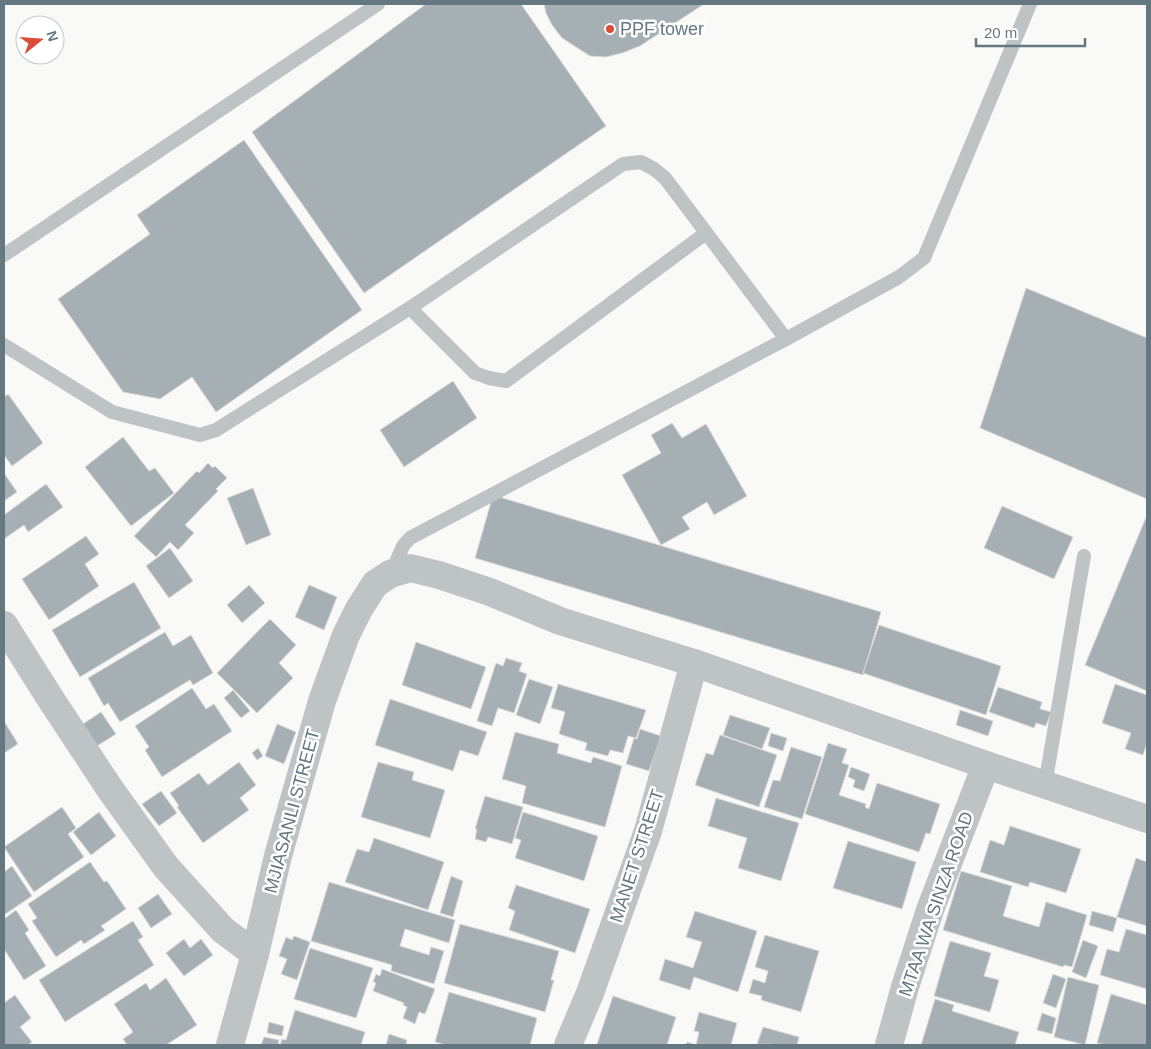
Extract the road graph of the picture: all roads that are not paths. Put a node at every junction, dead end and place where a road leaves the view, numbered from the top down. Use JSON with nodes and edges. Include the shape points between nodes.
{"nodes":[{"id":1,"x":378,"y":4,"type":"edge"},
{"id":2,"x":1030,"y":4,"type":"edge"},
{"id":3,"x":706,"y":233,"type":"junction"},
{"id":4,"x":4,"y":255,"type":"edge"},
{"id":5,"x":410,"y":308,"type":"junction"},
{"id":6,"x":786,"y":339,"type":"junction"},
{"id":7,"x":4,"y":345,"type":"edge"},
{"id":8,"x":1084,"y":556,"type":"dead end"},
{"id":9,"x":383,"y":579,"type":"junction"},
{"id":10,"x":4,"y":625,"type":"edge"},
{"id":11,"x":694,"y":663,"type":"junction"},
{"id":12,"x":986,"y":765,"type":"junction"},
{"id":13,"x":1045,"y":785,"type":"junction"},
{"id":14,"x":1147,"y":819,"type":"edge"},
{"id":15,"x":255,"y":954,"type":"junction"},
{"id":16,"x":230,"y":1045,"type":"edge"},
{"id":17,"x":568,"y":1045,"type":"edge"},
{"id":18,"x":889,"y":1045,"type":"edge"}],
"edges":[{"from":1,"to":4,"type":"lane"},
{"from":2,"to":6,"type":"lane","via":[[924,258],[899,277]]},
{"from":3,"to":5,"type":"lane","via":[[665,178],[641,162],[623,164]]},
{"from":3,"to":5,"type":"lane","via":[[506,381],[475,373]]},
{"from":3,"to":6,"type":"lane"},
{"from":5,"to":7,"type":"lane","via":[[216,430],[200,435],[112,412]]},
{"from":6,"to":9,"type":"lane","via":[[410,538]]},
{"from":8,"to":13,"type":"lane"},
{"from":9,"to":11,"type":"street","via":[[410,568],[439,575],[560,621]]},
{"from":9,"to":15,"type":"street","name":"MJIASANLI STREET","via":[[359,609],[322,701],[278,856]]},
{"from":10,"to":15,"type":"street","via":[[110,789],[166,867],[224,930]]},
{"from":11,"to":12,"type":"street"},
{"from":11,"to":17,"type":"street","name":"MANET STREET","via":[[648,831]]},
{"from":12,"to":13,"type":"street"},
{"from":12,"to":18,"type":"street","name":"MTAA WA SINZA ROAD","via":[[930,910]]},
{"from":13,"to":14,"type":"street"},
{"from":15,"to":16,"type":"street","name":"MJIASANLI STREET"}]}
